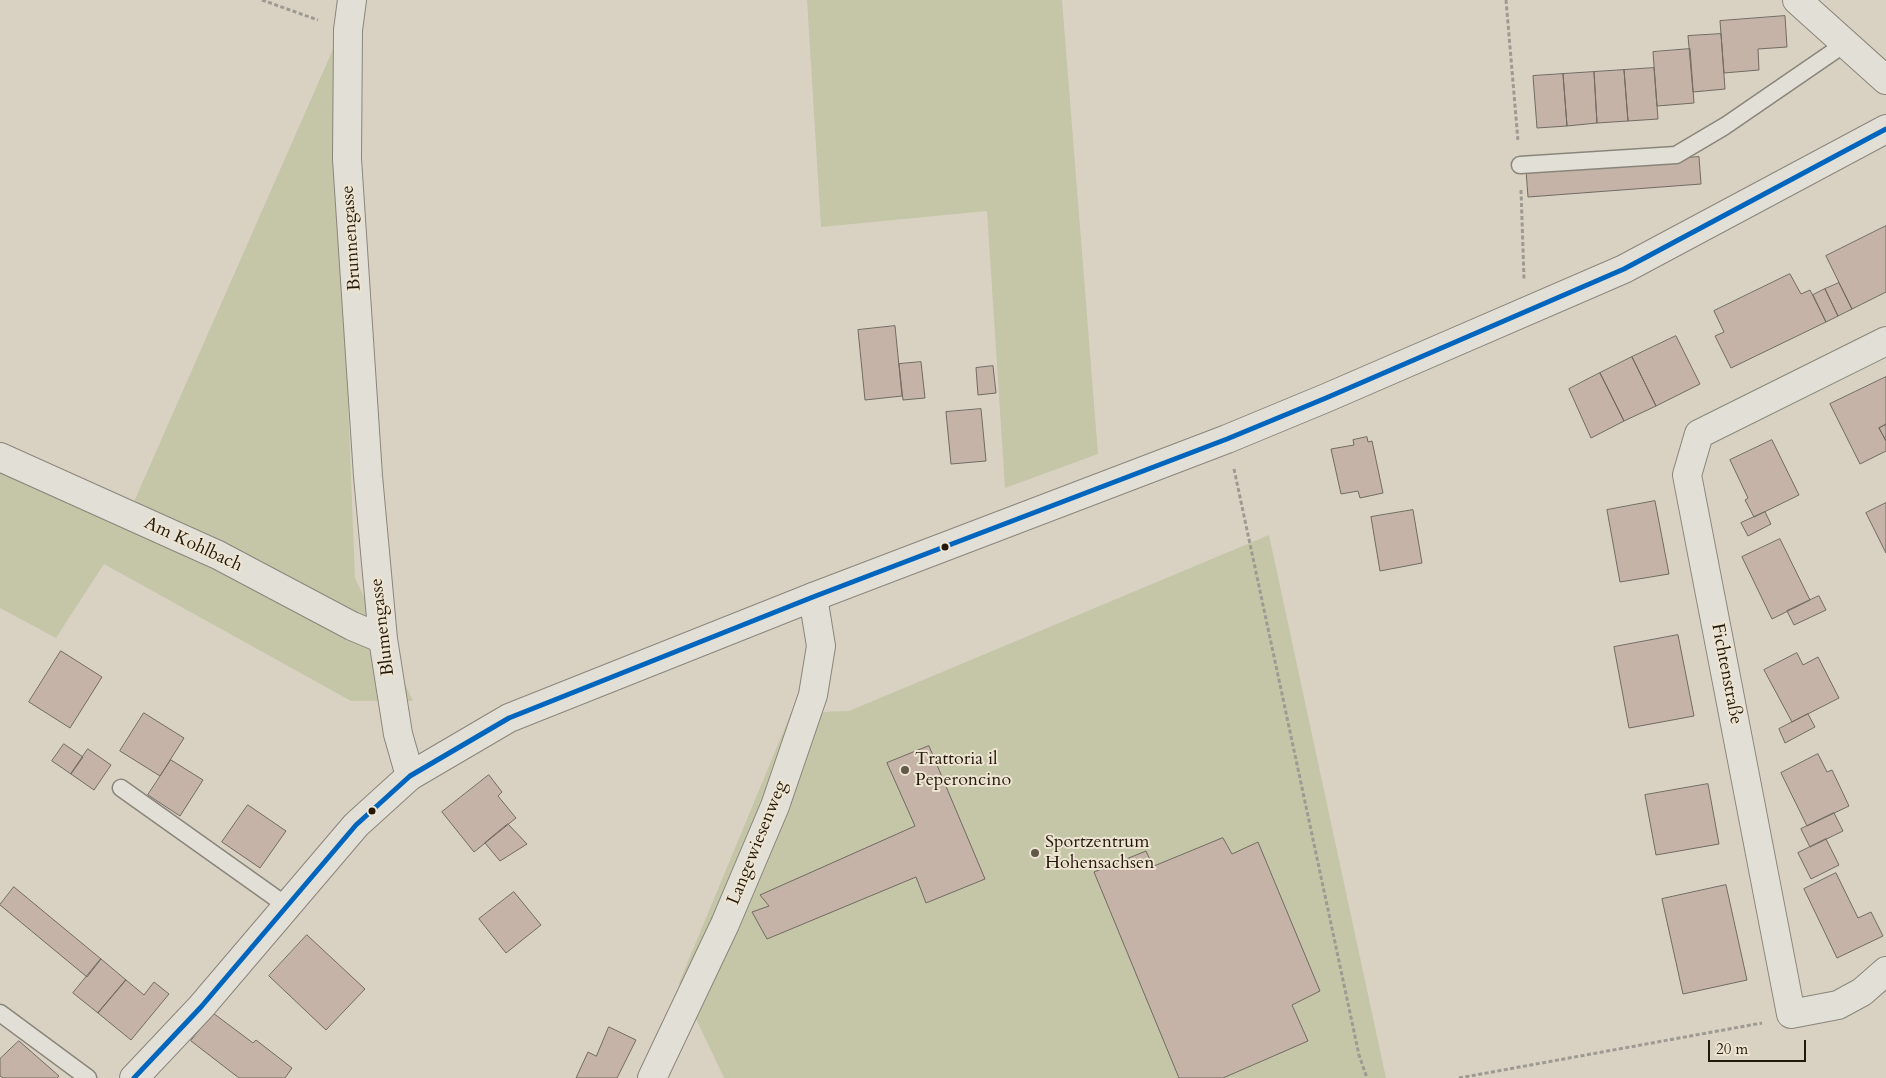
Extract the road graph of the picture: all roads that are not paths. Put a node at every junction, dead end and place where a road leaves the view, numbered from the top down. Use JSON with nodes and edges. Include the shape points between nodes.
{"nodes":[{"id":1,"x":352,"y":0,"type":"edge"},
{"id":2,"x":1797,"y":0,"type":"edge"},
{"id":3,"x":1846,"y":43,"type":"junction"},
{"id":4,"x":1886,"y":80,"type":"edge"},
{"id":5,"x":1886,"y":130,"type":"edge"},
{"id":6,"x":1520,"y":165,"type":"dead end"},
{"id":7,"x":1886,"y":341,"type":"edge"},
{"id":8,"x":0,"y":457,"type":"edge"},
{"id":9,"x":368,"y":476,"type":"joint"},
{"id":10,"x":813,"y":597,"type":"junction"},
{"id":11,"x":383,"y":638,"type":"junction"},
{"id":12,"x":410,"y":776,"type":"junction"},
{"id":13,"x":121,"y":788,"type":"dead end"},
{"id":14,"x":287,"y":906,"type":"junction"},
{"id":15,"x":1886,"y":971,"type":"edge"},
{"id":16,"x":0,"y":1013,"type":"edge"},
{"id":17,"x":88,"y":1078,"type":"edge"},
{"id":18,"x":134,"y":1078,"type":"edge"},
{"id":19,"x":652,"y":1078,"type":"edge"}],
"edges":[{"from":1,"to":9,"type":"street","name":"Brunnengasse","via":[[348,30],[347,160]]},
{"from":2,"to":3,"type":"street"},
{"from":3,"to":4,"type":"street"},
{"from":3,"to":6,"type":"lane","via":[[1725,126],[1676,155]]},
{"from":5,"to":10,"type":"street","via":[[1624,269],[1228,439]]},
{"from":7,"to":15,"type":"street","name":"Fichtenstraße","via":[[1699,434],[1687,475],[1791,1014],[1838,1005],[1862,992]]},
{"from":8,"to":11,"type":"street","name":"Am Kohlbach","via":[[218,555],[352,626]]},
{"from":9,"to":11,"type":"street","name":"Blumengasse"},
{"from":10,"to":12,"type":"street","via":[[509,718]]},
{"from":10,"to":19,"type":"street","name":"Langewiesenweg","via":[[821,646],[813,695],[775,806],[725,924]]},
{"from":11,"to":12,"type":"street","name":"Blumengasse","via":[[398,734]]},
{"from":12,"to":14,"type":"street","via":[[356,825]]},
{"from":13,"to":14,"type":"lane"},
{"from":14,"to":18,"type":"street","via":[[201,1007]]},
{"from":16,"to":17,"type":"lane"}]}
